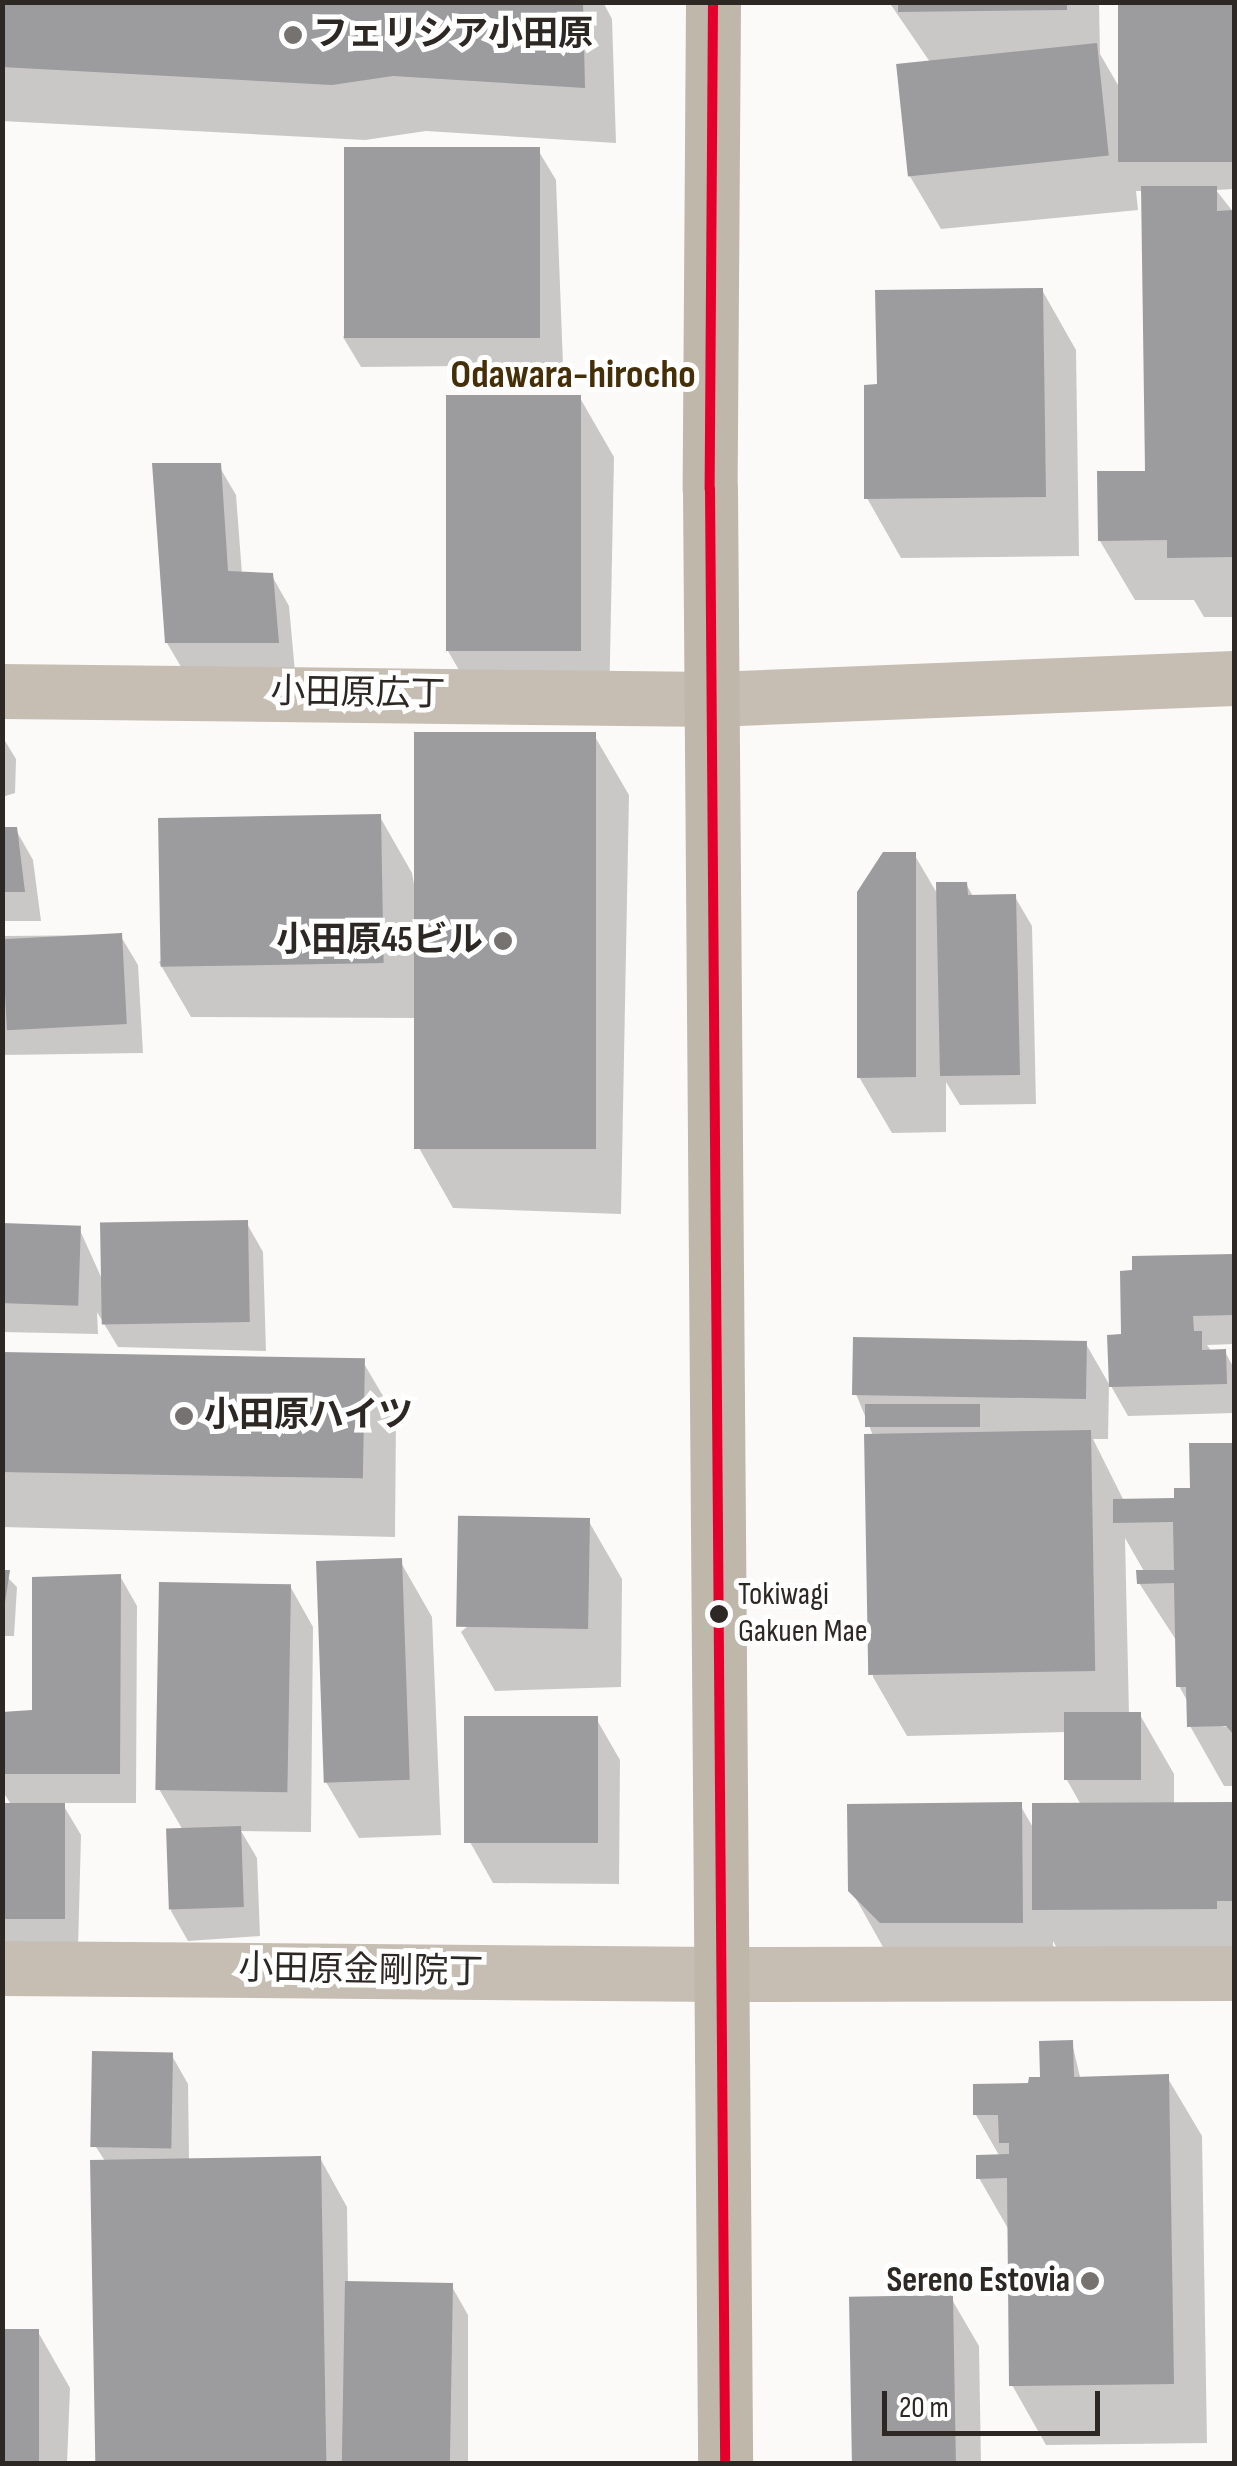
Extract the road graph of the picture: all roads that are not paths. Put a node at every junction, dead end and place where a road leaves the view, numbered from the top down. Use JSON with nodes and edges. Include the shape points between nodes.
{"nodes":[{"id":1,"x":714,"y":2,"type":"edge"},
{"id":2,"x":1234,"y":678,"type":"edge"},
{"id":3,"x":2,"y":690,"type":"edge"},
{"id":4,"x":714,"y":699,"type":"junction"},
{"id":5,"x":2,"y":1968,"type":"edge"},
{"id":6,"x":1234,"y":1973,"type":"edge"},
{"id":7,"x":720,"y":1974,"type":"junction"},
{"id":8,"x":725,"y":2464,"type":"edge"}],
"edges":[{"from":1,"to":4,"type":"highway"},
{"from":2,"to":4,"type":"street","name":"小田原広丁"},
{"from":3,"to":4,"type":"street","name":"小田原広丁"},
{"from":4,"to":7,"type":"highway"},
{"from":5,"to":7,"type":"street","name":"小田原金剛院丁"},
{"from":6,"to":7,"type":"street","name":"小田原金剛院丁"},
{"from":7,"to":8,"type":"highway"}]}
